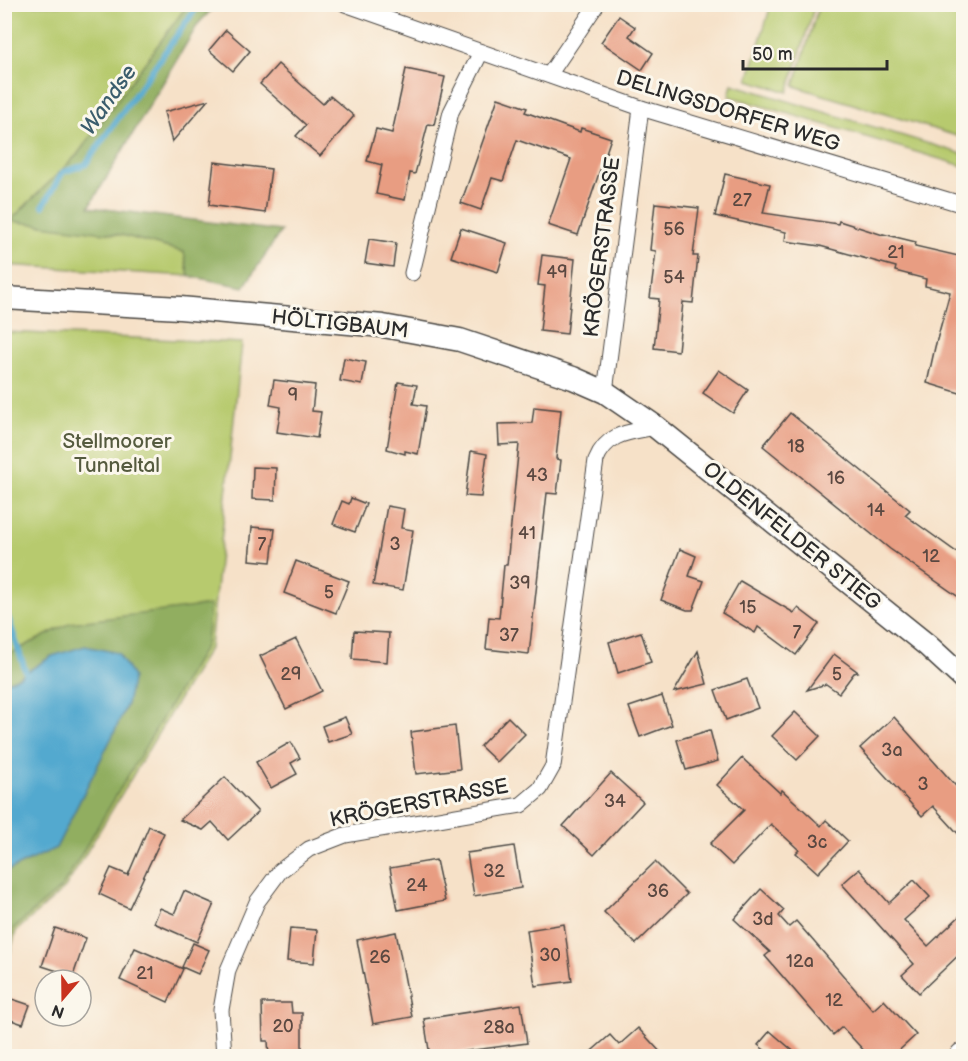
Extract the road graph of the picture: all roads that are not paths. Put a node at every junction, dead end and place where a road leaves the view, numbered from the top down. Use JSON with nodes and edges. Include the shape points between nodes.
{"nodes":[{"id":1,"x":345,"y":4,"type":"edge"},
{"id":2,"x":597,"y":4,"type":"edge"},
{"id":3,"x":481,"y":52,"type":"junction"},
{"id":4,"x":549,"y":75,"type":"junction"},
{"id":5,"x":641,"y":108,"type":"junction"},
{"id":6,"x":963,"y":205,"type":"edge"},
{"id":7,"x":412,"y":273,"type":"dead end"},
{"id":8,"x":4,"y":298,"type":"edge"},
{"id":9,"x":605,"y":392,"type":"junction"},
{"id":10,"x":657,"y":427,"type":"junction"},
{"id":11,"x":927,"y":645,"type":"junction"},
{"id":12,"x":963,"y":670,"type":"edge"},
{"id":13,"x":963,"y":679,"type":"edge"},
{"id":14,"x":224,"y":1056,"type":"edge"}],
"edges":[{"from":1,"to":3,"type":"street","name":"DELINGSDORFER WEG"},
{"from":2,"to":4,"type":"street"},
{"from":3,"to":4,"type":"street","name":"DELINGSDORFER WEG"},
{"from":3,"to":7,"type":"street","via":[[451,112]]},
{"from":4,"to":5,"type":"street","name":"DELINGSDORFER WEG"},
{"from":5,"to":6,"type":"street","name":"DELINGSDORFER WEG"},
{"from":5,"to":9,"type":"street","name":"KRÖGERSTRASSE"},
{"from":8,"to":9,"type":"main road","name":"HÖLTIGBAUM","via":[[383,326],[460,340]]},
{"from":9,"to":10,"type":"main road","name":"HÖLTIGBAUM"},
{"from":10,"to":11,"type":"main road","name":"OLDENFELDER STIEG"},
{"from":10,"to":14,"type":"street","name":"KRÖGERSTRASSE","via":[[626,433],[605,444],[596,460],[553,766],[540,789],[521,805],[345,835],[309,849],[280,871],[257,902],[228,970],[221,1010]]},
{"from":11,"to":12,"type":"main road","name":"OLDENFELDER STIEG"},
{"from":11,"to":13,"type":"main road","name":"OLDENFELDER STIEG"}]}
